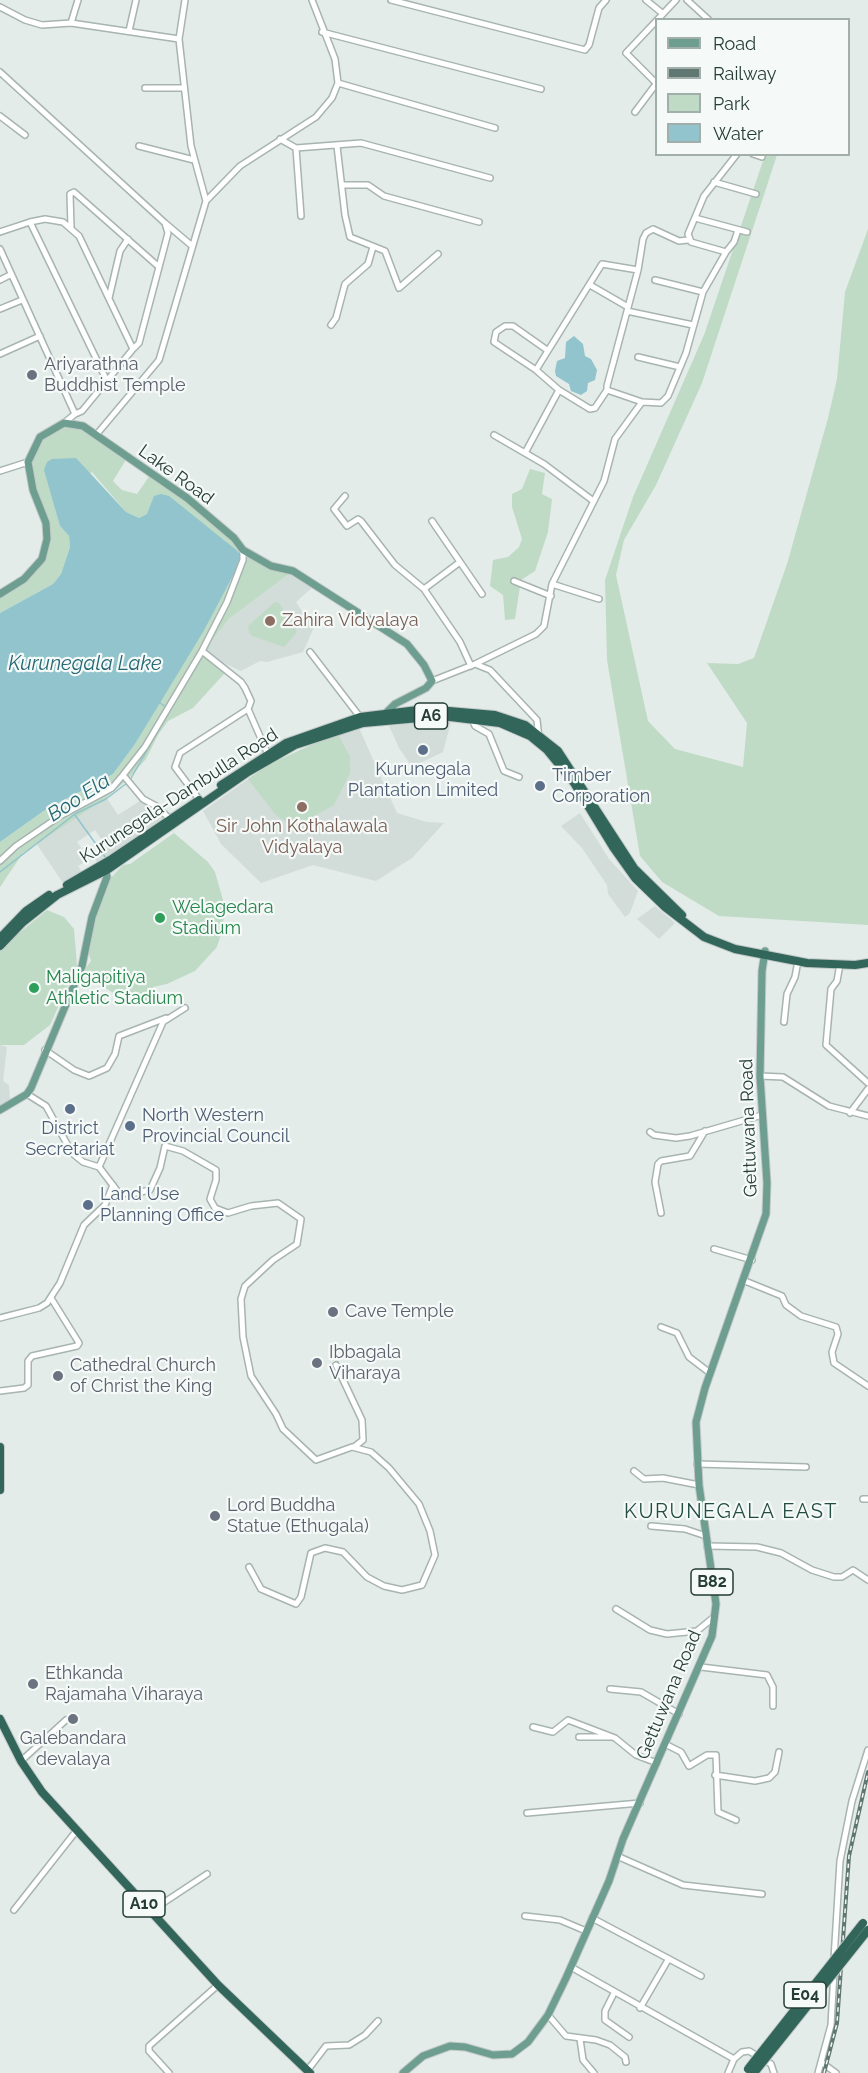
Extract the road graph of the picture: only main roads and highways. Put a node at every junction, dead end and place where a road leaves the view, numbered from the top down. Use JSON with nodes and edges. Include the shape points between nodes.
{"nodes":[{"id":1,"x":0,"y":594,"type":"edge"},
{"id":2,"x":388,"y":715,"type":"junction"},
{"id":3,"x":539,"y":739,"type":"junction"},
{"id":4,"x":269,"y":756,"type":"junction"},
{"id":5,"x":105,"y":867,"type":"junction"},
{"id":6,"x":0,"y":938,"type":"edge"},
{"id":7,"x":0,"y":946,"type":"edge"},
{"id":8,"x":765,"y":953,"type":"junction"},
{"id":9,"x":827,"y":963,"type":"junction"},
{"id":10,"x":868,"y":963,"type":"edge"},
{"id":11,"x":0,"y":1110,"type":"edge"},
{"id":12,"x":0,"y":1447,"type":"edge"},
{"id":13,"x":1,"y":1457,"type":"edge"},
{"id":14,"x":0,"y":1490,"type":"edge"},
{"id":15,"x":0,"y":1719,"type":"edge"},
{"id":16,"x":868,"y":1917,"type":"edge"},
{"id":17,"x":868,"y":1930,"type":"edge"},
{"id":18,"x":308,"y":2072,"type":"edge"},
{"id":19,"x":749,"y":2072,"type":"edge"},
{"id":20,"x":403,"y":2073,"type":"edge"}],
"edges":[{"from":1,"to":2,"type":"main road","name":"Lake Road","via":[[24,579],[42,559],[46,523],[33,490],[28,462],[40,437],[64,423],[83,426],[187,498],[243,550],[271,566],[293,571],[399,638],[416,654],[432,681],[399,701]]},
{"from":2,"to":3,"type":"highway","name":"Kurunegala-Dambulla Road","number":"A6","via":[[472,717],[500,723]]},
{"from":2,"to":3,"type":"highway","name":"Kurunegala-Dambulla Road","number":"A6","via":[[441,709],[486,713],[515,721]]},
{"from":2,"to":4,"type":"highway","name":"Kurunegala-Dambulla Road","number":"A6","via":[[317,736]]},
{"from":2,"to":4,"type":"highway","name":"Kurunegala-Dambulla Road","number":"A6","via":[[360,717],[316,730]]},
{"from":3,"to":8,"type":"highway","name":"Kurunegala-Dambulla Road","number":"A6","via":[[560,762],[621,859],[648,891],[704,937],[730,948]]},
{"from":4,"to":5,"type":"highway","name":"Kurunegala-Dambulla Road","number":"A6"},
{"from":5,"to":6,"type":"highway","name":"Kurunegala-Dambulla Road","number":"A6","via":[[37,903]]},
{"from":5,"to":7,"type":"highway","name":"Kurunegala-Dambulla Road","number":"A6","via":[[50,900]]},
{"from":5,"to":11,"type":"main road","via":[[105,882],[82,966],[27,1094]]},
{"from":8,"to":9,"type":"highway","name":"Kurunegala-Dambulla Road","number":"A6"},
{"from":8,"to":9,"type":"highway","name":"Kurunegala-Dambulla Road","number":"A6"},
{"from":8,"to":20,"type":"main road","name":"Gettuwana Road","number":"B82","via":[[760,1076],[767,1208],[696,1422],[699,1485],[717,1614],[701,1666],[548,2015],[528,2042],[512,2054],[493,2055],[450,2046],[423,2056]]},
{"from":9,"to":10,"type":"highway","name":"Kurunegala-Dambulla Road","number":"A6"},
{"from":12,"to":13,"type":"highway"},
{"from":13,"to":14,"type":"highway"},
{"from":15,"to":18,"type":"highway","number":"A10","via":[[42,1792],[218,1985]]},
{"from":16,"to":19,"type":"highway","number":"E04","bridge":true},
{"from":17,"to":19,"type":"highway","number":"E04","bridge":true}]}
